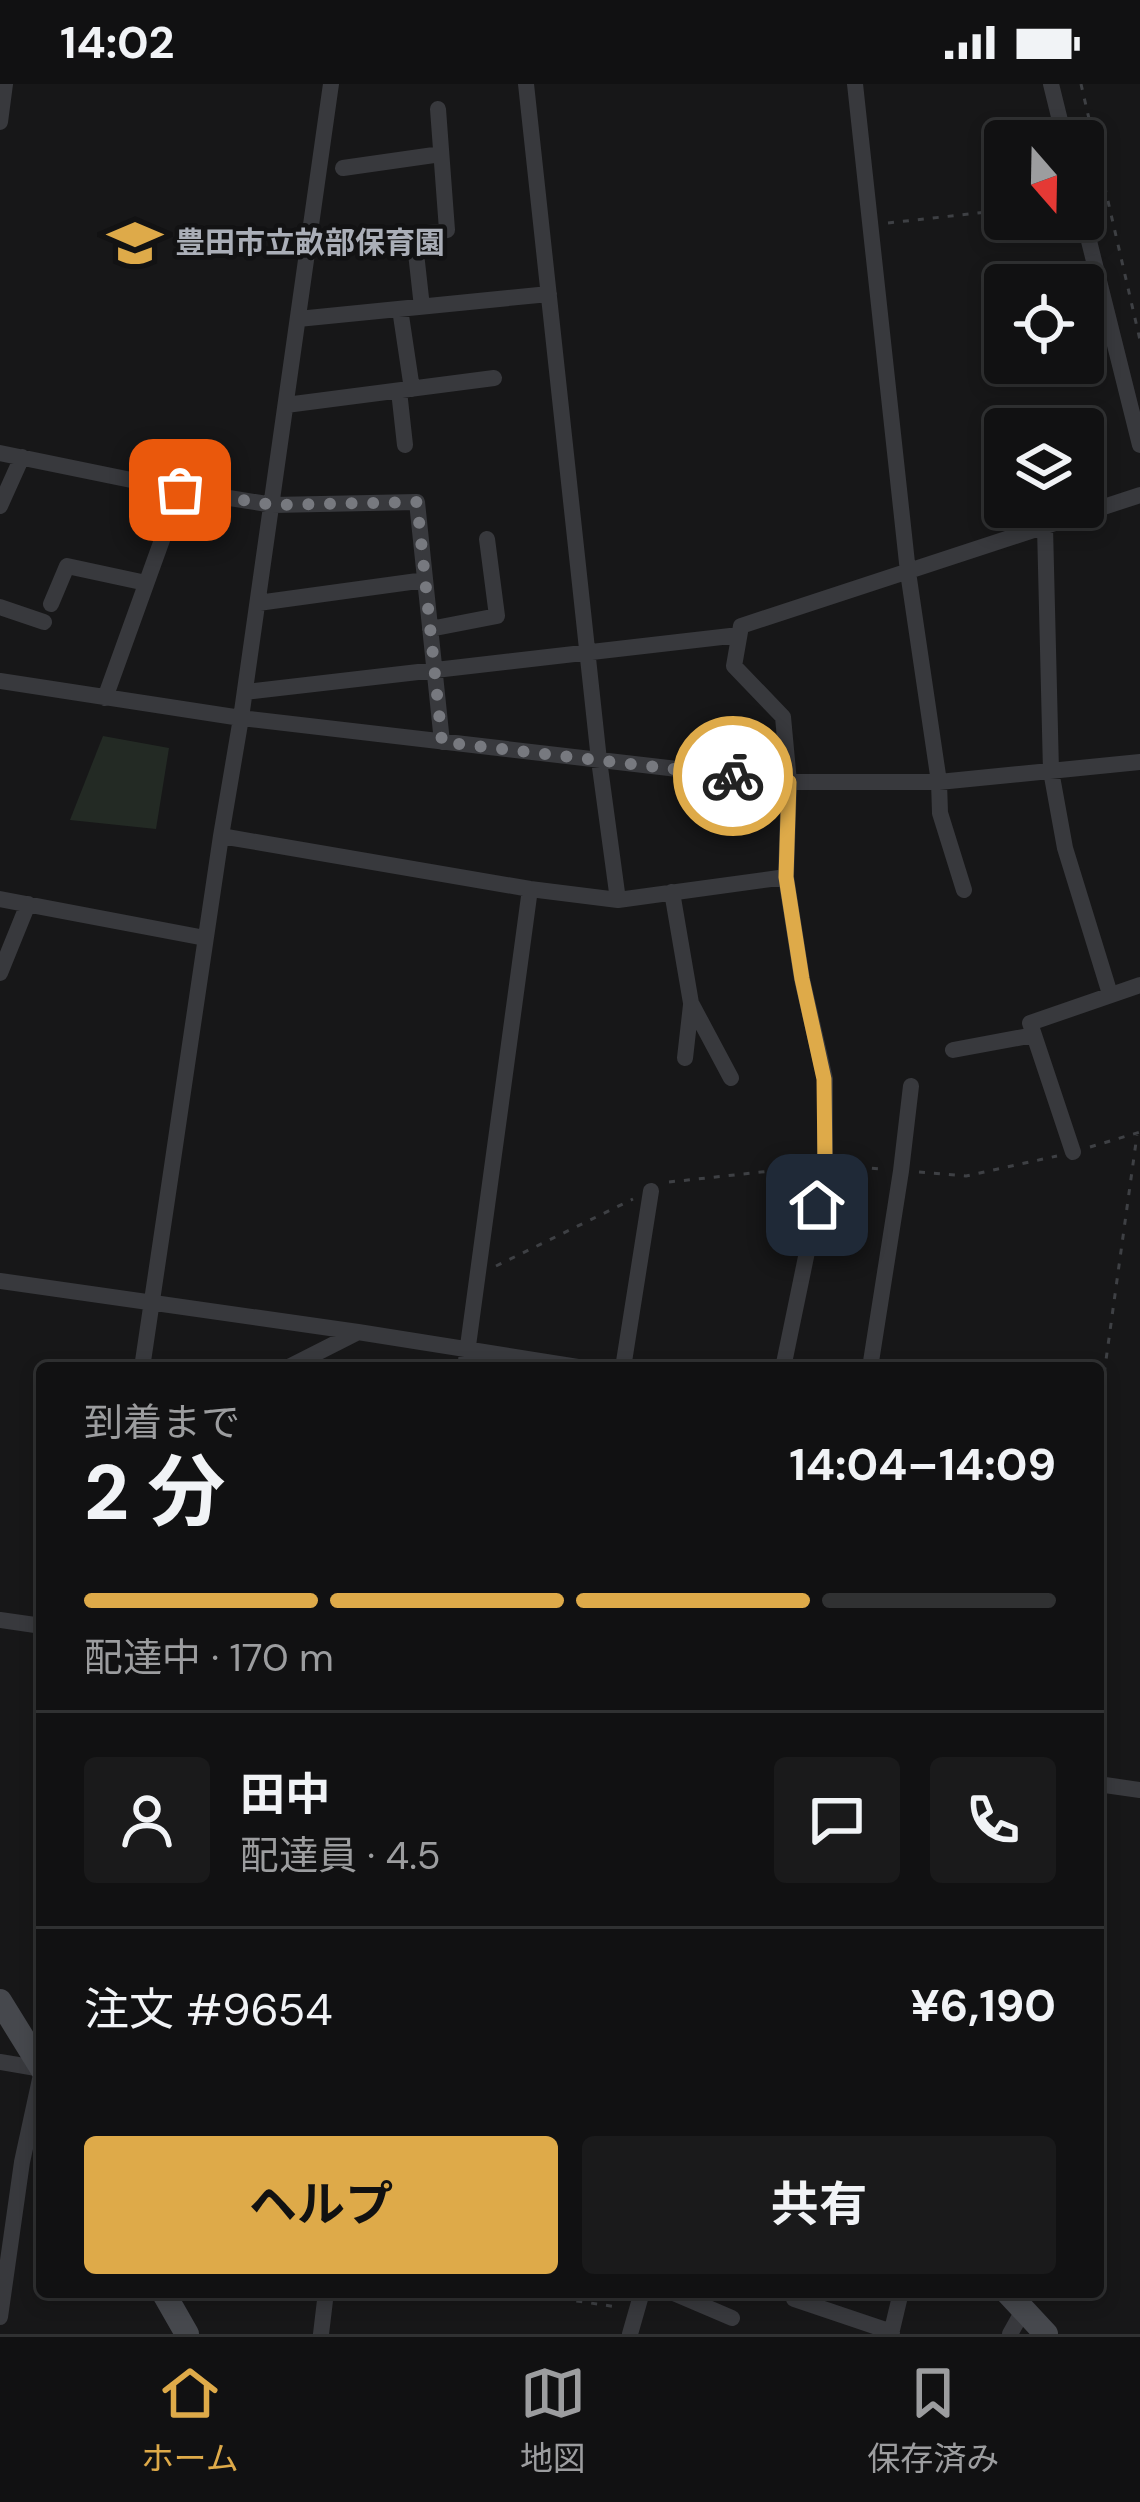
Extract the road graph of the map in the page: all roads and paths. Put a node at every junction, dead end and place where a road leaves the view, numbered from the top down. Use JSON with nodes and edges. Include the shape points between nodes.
{"nodes":[{"id":1,"x":5,"y":84,"type":"edge"},
{"id":2,"x":331,"y":84,"type":"edge"},
{"id":3,"x":526,"y":84,"type":"edge"},
{"id":4,"x":855,"y":84,"type":"edge"},
{"id":5,"x":1051,"y":84,"type":"edge"},
{"id":6,"x":1081,"y":84,"type":"edge"},
{"id":7,"x":438,"y":109,"type":"dead end"},
{"id":8,"x":1059,"y":120,"type":"edge"},
{"id":9,"x":0,"y":122,"type":"edge"},
{"id":10,"x":441,"y":154,"type":"junction"},
{"id":11,"x":343,"y":168,"type":"dead end"},
{"id":12,"x":984,"y":212,"type":"edge"},
{"id":13,"x":870,"y":225,"type":"junction"},
{"id":14,"x":1089,"y":240,"type":"edge"},
{"id":15,"x":549,"y":294,"type":"junction"},
{"id":16,"x":422,"y":307,"type":"junction"},
{"id":17,"x":400,"y":309,"type":"junction"},
{"id":18,"x":298,"y":319,"type":"junction"},
{"id":19,"x":1140,"y":340,"type":"edge"},
{"id":20,"x":494,"y":378,"type":"dead end"},
{"id":21,"x":405,"y":390,"type":"junction"},
{"id":22,"x":286,"y":406,"type":"junction"},
{"id":23,"x":405,"y":445,"type":"dead end"},
{"id":24,"x":1140,"y":445,"type":"edge"},
{"id":25,"x":0,"y":452,"type":"edge"},
{"id":26,"x":22,"y":457,"type":"junction"},
{"id":27,"x":180,"y":490,"type":"junction"},
{"id":28,"x":1140,"y":495,"type":"edge"},
{"id":29,"x":273,"y":505,"type":"junction"},
{"id":30,"x":0,"y":506,"type":"edge"},
{"id":31,"x":1104,"y":507,"type":"edge"},
{"id":32,"x":1039,"y":528,"type":"edge"},
{"id":33,"x":1045,"y":528,"type":"edge"},
{"id":34,"x":487,"y":539,"type":"dead end"},
{"id":35,"x":908,"y":572,"type":"junction"},
{"id":36,"x":425,"y":580,"type":"junction"},
{"id":37,"x":146,"y":583,"type":"junction"},
{"id":38,"x":258,"y":603,"type":"junction"},
{"id":39,"x":51,"y":604,"type":"dead end"},
{"id":40,"x":0,"y":607,"type":"edge"},
{"id":41,"x":44,"y":622,"type":"dead end"},
{"id":42,"x":430,"y":629,"type":"junction"},
{"id":43,"x":739,"y":635,"type":"junction"},
{"id":44,"x":587,"y":651,"type":"junction"},
{"id":45,"x":435,"y":672,"type":"junction"},
{"id":46,"x":0,"y":681,"type":"edge"},
{"id":47,"x":245,"y":692,"type":"junction"},
{"id":48,"x":105,"y":698,"type":"junction"},
{"id":49,"x":242,"y":718,"type":"junction"},
{"id":50,"x":442,"y":742,"type":"junction"},
{"id":51,"x":599,"y":760,"type":"junction"},
{"id":52,"x":1140,"y":762,"type":"edge"},
{"id":53,"x":1051,"y":771,"type":"junction"},
{"id":54,"x":789,"y":782,"type":"junction"},
{"id":55,"x":939,"y":782,"type":"junction"},
{"id":56,"x":221,"y":836,"type":"junction"},
{"id":57,"x":786,"y":877,"type":"junction"},
{"id":58,"x":530,"y":889,"type":"junction"},
{"id":59,"x":964,"y":890,"type":"dead end"},
{"id":60,"x":672,"y":892,"type":"junction"},
{"id":61,"x":0,"y":898,"type":"edge"},
{"id":62,"x":618,"y":900,"type":"junction"},
{"id":63,"x":28,"y":904,"type":"junction"},
{"id":64,"x":206,"y":938,"type":"junction"},
{"id":65,"x":0,"y":973,"type":"edge"},
{"id":66,"x":1140,"y":985,"type":"edge"},
{"id":67,"x":1110,"y":994,"type":"junction"},
{"id":68,"x":691,"y":1003,"type":"junction"},
{"id":69,"x":1034,"y":1034,"type":"junction"},
{"id":70,"x":953,"y":1050,"type":"dead end"},
{"id":71,"x":686,"y":1058,"type":"dead end"},
{"id":72,"x":730,"y":1078,"type":"dead end"},
{"id":73,"x":911,"y":1086,"type":"dead end"},
{"id":74,"x":1139,"y":1133,"type":"edge"},
{"id":75,"x":1073,"y":1152,"type":"junction"},
{"id":76,"x":825,"y":1165,"type":"junction"},
{"id":77,"x":901,"y":1171,"type":"junction"},
{"id":78,"x":651,"y":1191,"type":"dead end"},
{"id":79,"x":0,"y":1281,"type":"edge"},
{"id":80,"x":150,"y":1304,"type":"junction"},
{"id":81,"x":358,"y":1332,"type":"junction"},
{"id":82,"x":468,"y":1348,"type":"junction"},
{"id":83,"x":143,"y":1362,"type":"edge"},
{"id":84,"x":298,"y":1362,"type":"edge"},
{"id":85,"x":466,"y":1362,"type":"edge"},
{"id":86,"x":549,"y":1362,"type":"edge"},
{"id":87,"x":623,"y":1362,"type":"edge"},
{"id":88,"x":784,"y":1362,"type":"edge"},
{"id":89,"x":871,"y":1362,"type":"edge"},
{"id":90,"x":1104,"y":1376,"type":"edge"},
{"id":91,"x":0,"y":1620,"type":"edge"},
{"id":92,"x":36,"y":1625,"type":"edge"},
{"id":93,"x":1104,"y":1785,"type":"edge"},
{"id":94,"x":1140,"y":1790,"type":"edge"},
{"id":95,"x":0,"y":2001,"type":"edge"},
{"id":96,"x":36,"y":2060,"type":"edge"},
{"id":97,"x":0,"y":2062,"type":"edge"},
{"id":98,"x":36,"y":2069,"type":"edge"},
{"id":99,"x":36,"y":2098,"type":"edge"},
{"id":100,"x":0,"y":2159,"type":"edge"},
{"id":101,"x":22,"y":2162,"type":"junction"},
{"id":102,"x":3,"y":2280,"type":"edge"},
{"id":103,"x":167,"y":2298,"type":"edge"},
{"id":104,"x":325,"y":2298,"type":"edge"},
{"id":105,"x":598,"y":2298,"type":"edge"},
{"id":106,"x":685,"y":2298,"type":"edge"},
{"id":107,"x":794,"y":2298,"type":"edge"},
{"id":108,"x":900,"y":2298,"type":"edge"},
{"id":109,"x":639,"y":2301,"type":"edge"},
{"id":110,"x":1015,"y":2301,"type":"edge"},
{"id":111,"x":0,"y":2318,"type":"edge"},
{"id":112,"x":732,"y":2318,"type":"dead end"},
{"id":113,"x":892,"y":2333,"type":"edge"},
{"id":114,"x":187,"y":2334,"type":"edge"},
{"id":115,"x":320,"y":2334,"type":"edge"},
{"id":116,"x":630,"y":2334,"type":"edge"},
{"id":117,"x":1010,"y":2334,"type":"edge"},
{"id":118,"x":1046,"y":2334,"type":"edge"}],
"edges":[{"from":1,"to":9,"type":"street"},
{"from":2,"to":18,"type":"street"},
{"from":3,"to":15,"type":"street"},
{"from":4,"to":13,"type":"street"},
{"from":5,"to":8,"type":"street"},
{"from":6,"to":19,"type":"path"},
{"from":7,"to":10,"type":"street"},
{"from":10,"to":11,"type":"street"},
{"from":10,"to":16,"type":"street","via":[[447,230],[414,235]]},
{"from":12,"to":13,"type":"path"},
{"from":13,"to":35,"type":"street"},
{"from":14,"to":24,"type":"street"},
{"from":15,"to":16,"type":"street"},
{"from":15,"to":44,"type":"street"},
{"from":16,"to":17,"type":"street"},
{"from":17,"to":18,"type":"street"},
{"from":17,"to":21,"type":"street"},
{"from":18,"to":22,"type":"street"},
{"from":20,"to":21,"type":"street"},
{"from":21,"to":22,"type":"street"},
{"from":21,"to":23,"type":"street"},
{"from":22,"to":29,"type":"street"},
{"from":25,"to":26,"type":"street"},
{"from":26,"to":27,"type":"street"},
{"from":26,"to":30,"type":"street"},
{"from":27,"to":29,"type":"street"},
{"from":27,"to":37,"type":"street"},
{"from":28,"to":31,"type":"street"},
{"from":29,"to":36,"type":"street","via":[[417,502]]},
{"from":29,"to":38,"type":"street"},
{"from":32,"to":35,"type":"street"},
{"from":33,"to":53,"type":"street"},
{"from":34,"to":42,"type":"street","via":[[497,616]]},
{"from":35,"to":43,"type":"street","via":[[741,626]]},
{"from":35,"to":55,"type":"street"},
{"from":36,"to":38,"type":"street"},
{"from":36,"to":42,"type":"street"},
{"from":37,"to":39,"type":"street","via":[[67,566]]},
{"from":37,"to":48,"type":"street"},
{"from":38,"to":47,"type":"street"},
{"from":40,"to":41,"type":"street"},
{"from":42,"to":45,"type":"street"},
{"from":43,"to":44,"type":"street"},
{"from":43,"to":54,"type":"street","via":[[734,666],[783,717]]},
{"from":44,"to":45,"type":"street"},
{"from":44,"to":51,"type":"street"},
{"from":45,"to":47,"type":"street"},
{"from":45,"to":50,"type":"street"},
{"from":46,"to":48,"type":"street"},
{"from":47,"to":49,"type":"street"},
{"from":48,"to":49,"type":"street"},
{"from":49,"to":50,"type":"street"},
{"from":49,"to":56,"type":"street"},
{"from":50,"to":51,"type":"street"},
{"from":51,"to":54,"type":"street"},
{"from":51,"to":62,"type":"street"},
{"from":52,"to":53,"type":"street"},
{"from":53,"to":55,"type":"street"},
{"from":53,"to":67,"type":"street","via":[[1065,848]]},
{"from":54,"to":55,"type":"street"},
{"from":54,"to":57,"type":"street"},
{"from":55,"to":59,"type":"street","via":[[940,813]]},
{"from":56,"to":58,"type":"street"},
{"from":56,"to":64,"type":"street"},
{"from":57,"to":60,"type":"street"},
{"from":57,"to":76,"type":"street","via":[[824,1079]]},
{"from":58,"to":62,"type":"street"},
{"from":58,"to":82,"type":"street"},
{"from":60,"to":62,"type":"street"},
{"from":60,"to":68,"type":"street"},
{"from":61,"to":63,"type":"street"},
{"from":63,"to":64,"type":"street"},
{"from":63,"to":65,"type":"street"},
{"from":64,"to":80,"type":"street"},
{"from":66,"to":67,"type":"street"},
{"from":67,"to":69,"type":"street","via":[[1030,1023]]},
{"from":68,"to":71,"type":"street"},
{"from":68,"to":72,"type":"street"},
{"from":69,"to":70,"type":"street"},
{"from":69,"to":75,"type":"street"},
{"from":73,"to":77,"type":"street"},
{"from":74,"to":75,"type":"path"},
{"from":74,"to":90,"type":"path"},
{"from":75,"to":77,"type":"path","via":[[966,1176]]},
{"from":76,"to":77,"type":"path"},
{"from":76,"to":88,"type":"street"},
{"from":77,"to":89,"type":"street"},
{"from":78,"to":87,"type":"street"},
{"from":79,"to":80,"type":"street"},
{"from":80,"to":81,"type":"street"},
{"from":80,"to":83,"type":"street"},
{"from":81,"to":82,"type":"street"},
{"from":81,"to":84,"type":"street"},
{"from":82,"to":85,"type":"street"},
{"from":82,"to":86,"type":"street"},
{"from":91,"to":92,"type":"street"},
{"from":93,"to":94,"type":"street"},
{"from":95,"to":96,"type":"street"},
{"from":97,"to":98,"type":"street"},
{"from":99,"to":101,"type":"street"},
{"from":100,"to":101,"type":"street"},
{"from":101,"to":102,"type":"street"},
{"from":102,"to":111,"type":"street"},
{"from":103,"to":114,"type":"street"},
{"from":104,"to":115,"type":"street"},
{"from":105,"to":109,"type":"path"},
{"from":106,"to":112,"type":"street"},
{"from":107,"to":113,"type":"street"},
{"from":108,"to":113,"type":"street"},
{"from":109,"to":116,"type":"street"},
{"from":110,"to":117,"type":"street"},
{"from":110,"to":118,"type":"street"}]}
